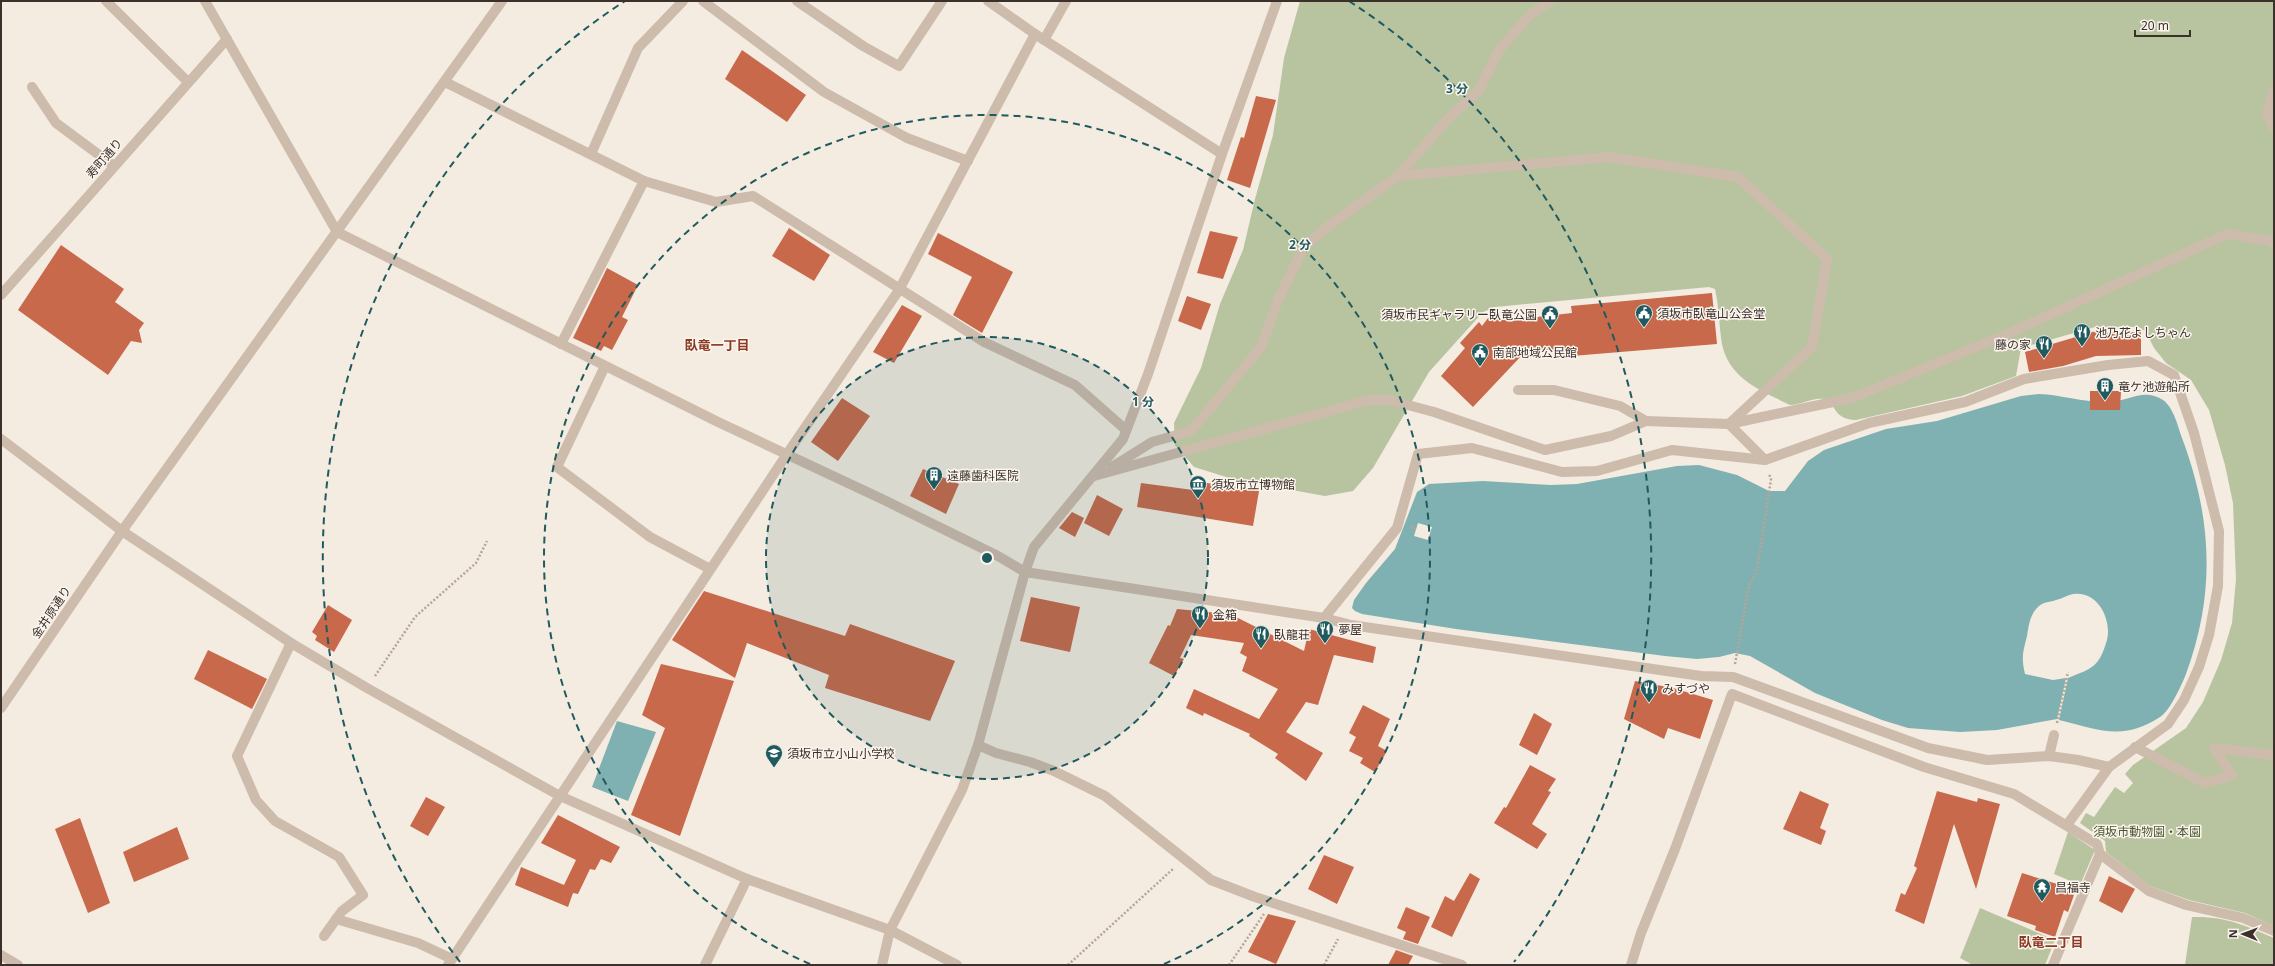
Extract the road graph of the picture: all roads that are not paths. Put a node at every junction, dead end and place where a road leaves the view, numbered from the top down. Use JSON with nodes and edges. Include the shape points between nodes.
{"nodes":[{"id":1,"x":106,"y":1,"type":"edge"},
{"id":2,"x":205,"y":1,"type":"edge"},
{"id":3,"x":502,"y":1,"type":"edge"},
{"id":4,"x":683,"y":1,"type":"edge"},
{"id":5,"x":703,"y":1,"type":"edge"},
{"id":6,"x":797,"y":1,"type":"edge"},
{"id":7,"x":942,"y":1,"type":"edge"},
{"id":8,"x":988,"y":1,"type":"edge"},
{"id":9,"x":1066,"y":1,"type":"edge"},
{"id":10,"x":1277,"y":1,"type":"edge"},
{"id":11,"x":1550,"y":1,"type":"edge"},
{"id":12,"x":1035,"y":34,"type":"junction"},
{"id":13,"x":227,"y":39,"type":"junction"},
{"id":14,"x":1044,"y":40,"type":"junction"},
{"id":15,"x":188,"y":82,"type":"junction"},
{"id":16,"x":445,"y":82,"type":"junction"},
{"id":17,"x":32,"y":87,"type":"dead end"},
{"id":18,"x":2274,"y":91,"type":"edge"},
{"id":19,"x":2274,"y":128,"type":"edge"},
{"id":20,"x":591,"y":154,"type":"junction"},
{"id":21,"x":1222,"y":154,"type":"junction"},
{"id":22,"x":968,"y":161,"type":"junction"},
{"id":23,"x":114,"y":166,"type":"junction"},
{"id":24,"x":1398,"y":176,"type":"junction"},
{"id":25,"x":644,"y":181,"type":"junction"},
{"id":26,"x":337,"y":232,"type":"junction"},
{"id":27,"x":2274,"y":244,"type":"edge"},
{"id":28,"x":899,"y":290,"type":"junction"},
{"id":29,"x":1,"y":295,"type":"edge"},
{"id":30,"x":561,"y":344,"type":"junction"},
{"id":31,"x":605,"y":366,"type":"junction"},
{"id":32,"x":1518,"y":390,"type":"dead end"},
{"id":33,"x":1646,"y":421,"type":"junction"},
{"id":34,"x":1729,"y":424,"type":"junction"},
{"id":35,"x":1126,"y":430,"type":"junction"},
{"id":36,"x":1,"y":439,"type":"edge"},
{"id":37,"x":787,"y":454,"type":"junction"},
{"id":38,"x":1765,"y":460,"type":"junction"},
{"id":39,"x":1097,"y":475,"type":"junction"},
{"id":40,"x":122,"y":531,"type":"junction"},
{"id":41,"x":710,"y":569,"type":"junction"},
{"id":42,"x":1025,"y":572,"type":"junction"},
{"id":43,"x":1324,"y":618,"type":"junction"},
{"id":44,"x":291,"y":643,"type":"junction"},
{"id":45,"x":1,"y":708,"type":"edge"},
{"id":46,"x":2054,"y":735,"type":"road end"},
{"id":47,"x":978,"y":745,"type":"junction"},
{"id":48,"x":2135,"y":747,"type":"junction"},
{"id":49,"x":2049,"y":756,"type":"junction"},
{"id":50,"x":2274,"y":756,"type":"edge"},
{"id":51,"x":2109,"y":767,"type":"junction"},
{"id":52,"x":560,"y":796,"type":"junction"},
{"id":53,"x":2067,"y":824,"type":"junction"},
{"id":54,"x":2100,"y":854,"type":"junction"},
{"id":55,"x":747,"y":879,"type":"junction"},
{"id":56,"x":336,"y":920,"type":"junction"},
{"id":57,"x":890,"y":930,"type":"junction"},
{"id":58,"x":2274,"y":931,"type":"edge"},
{"id":59,"x":324,"y":936,"type":"dead end"},
{"id":60,"x":1,"y":955,"type":"edge"},
{"id":61,"x":450,"y":962,"type":"edge"},
{"id":62,"x":18,"y":965,"type":"edge"},
{"id":63,"x":705,"y":965,"type":"edge"},
{"id":64,"x":882,"y":965,"type":"edge"},
{"id":65,"x":957,"y":965,"type":"edge"},
{"id":66,"x":1462,"y":965,"type":"edge"},
{"id":67,"x":1631,"y":965,"type":"edge"},
{"id":68,"x":2052,"y":965,"type":"edge"}],
"edges":[{"from":1,"to":15,"type":"street"},
{"from":2,"to":13,"type":"street"},
{"from":3,"to":16,"type":"street","name":"金井原通り"},
{"from":4,"to":20,"type":"street","via":[[638,48]]},
{"from":5,"to":22,"type":"street","via":[[824,92],[907,138]]},
{"from":6,"to":7,"type":"street","via":[[863,46],[899,66]]},
{"from":8,"to":12,"type":"street"},
{"from":9,"to":14,"type":"street"},
{"from":10,"to":21,"type":"street"},
{"from":11,"to":24,"type":"street","via":[[1529,16],[1499,50],[1479,90],[1446,121]]},
{"from":12,"to":14,"type":"street"},
{"from":12,"to":22,"type":"street"},
{"from":13,"to":15,"type":"street","name":"寿町通り"},
{"from":13,"to":26,"type":"street"},
{"from":14,"to":21,"type":"street"},
{"from":15,"to":23,"type":"street","name":"寿町通り"},
{"from":16,"to":20,"type":"street"},
{"from":16,"to":26,"type":"street","name":"金井原通り"},
{"from":17,"to":23,"type":"street","via":[[56,124]]},
{"from":18,"to":19,"type":"street","via":[[2267,113]]},
{"from":20,"to":25,"type":"street"},
{"from":21,"to":35,"type":"street","via":[[1148,374]]},
{"from":22,"to":28,"type":"street"},
{"from":23,"to":29,"type":"street","name":"寿町通り"},
{"from":24,"to":34,"type":"street","via":[[1609,157],[1738,177],[1827,259],[1812,347]]},
{"from":24,"to":39,"type":"street","via":[[1304,247],[1279,298],[1262,347],[1191,430],[1152,442]]},
{"from":25,"to":28,"type":"street","via":[[716,202],[753,196]]},
{"from":25,"to":30,"type":"street"},
{"from":26,"to":30,"type":"street"},
{"from":26,"to":40,"type":"street","name":"金井原通り"},
{"from":27,"to":34,"type":"street","via":[[2272,241],[2227,234],[2005,335],[1852,398]]},
{"from":28,"to":35,"type":"street","via":[[984,342],[1075,385]]},
{"from":28,"to":37,"type":"street"},
{"from":30,"to":31,"type":"street"},
{"from":31,"to":37,"type":"street"},
{"from":31,"to":41,"type":"street","via":[[557,467],[650,537]]},
{"from":32,"to":33,"type":"street","via":[[1561,391],[1620,406]]},
{"from":33,"to":34,"type":"street"},
{"from":33,"to":39,"type":"street","via":[[1611,436],[1546,450],[1434,412],[1390,400],[1369,400]]},
{"from":34,"to":38,"type":"street"},
{"from":35,"to":39,"type":"street","via":[[1123,440]]},
{"from":36,"to":40,"type":"street"},
{"from":37,"to":41,"type":"street"},
{"from":37,"to":42,"type":"street","via":[[998,556]]},
{"from":38,"to":43,"type":"street","via":[[1672,450],[1597,471],[1562,472],[1472,448],[1418,454],[1397,528]]},
{"from":38,"to":48,"type":"street","via":[[1869,423],[1965,402],[2024,379],[2148,361],[2174,375],[2194,433],[2218,531],[2218,586],[2209,635],[2199,667],[2184,700],[2168,724]]},
{"from":39,"to":42,"type":"street","via":[[1034,547]]},
{"from":40,"to":44,"type":"street"},
{"from":40,"to":45,"type":"street","name":"金井原通り"},
{"from":41,"to":52,"type":"street"},
{"from":42,"to":43,"type":"street"},
{"from":42,"to":47,"type":"street"},
{"from":43,"to":49,"type":"street","via":[[1702,676],[1733,677],[1928,748],[1987,760]]},
{"from":44,"to":52,"type":"street"},
{"from":44,"to":56,"type":"street","via":[[237,756],[256,800],[275,821],[339,857],[363,896],[342,911]]},
{"from":46,"to":49,"type":"street"},
{"from":47,"to":57,"type":"street","via":[[962,790]]},
{"from":47,"to":66,"type":"street","via":[[1054,771],[1105,796],[1211,880]]},
{"from":48,"to":50,"type":"street","via":[[2205,783],[2232,775],[2214,748]]},
{"from":48,"to":51,"type":"street"},
{"from":49,"to":51,"type":"street"},
{"from":51,"to":53,"type":"street"},
{"from":52,"to":55,"type":"street"},
{"from":52,"to":61,"type":"street"},
{"from":53,"to":54,"type":"street","via":[[2097,844]]},
{"from":53,"to":67,"type":"street","via":[[2014,794],[1924,767],[1732,694],[1640,933]]},
{"from":54,"to":58,"type":"street","via":[[2149,891],[2186,904],[2243,918]]},
{"from":54,"to":68,"type":"street"},
{"from":55,"to":57,"type":"street"},
{"from":55,"to":63,"type":"street"},
{"from":56,"to":59,"type":"street"},
{"from":56,"to":61,"type":"street","via":[[418,943]]},
{"from":57,"to":64,"type":"street"},
{"from":57,"to":65,"type":"street"},
{"from":60,"to":62,"type":"street"}]}
